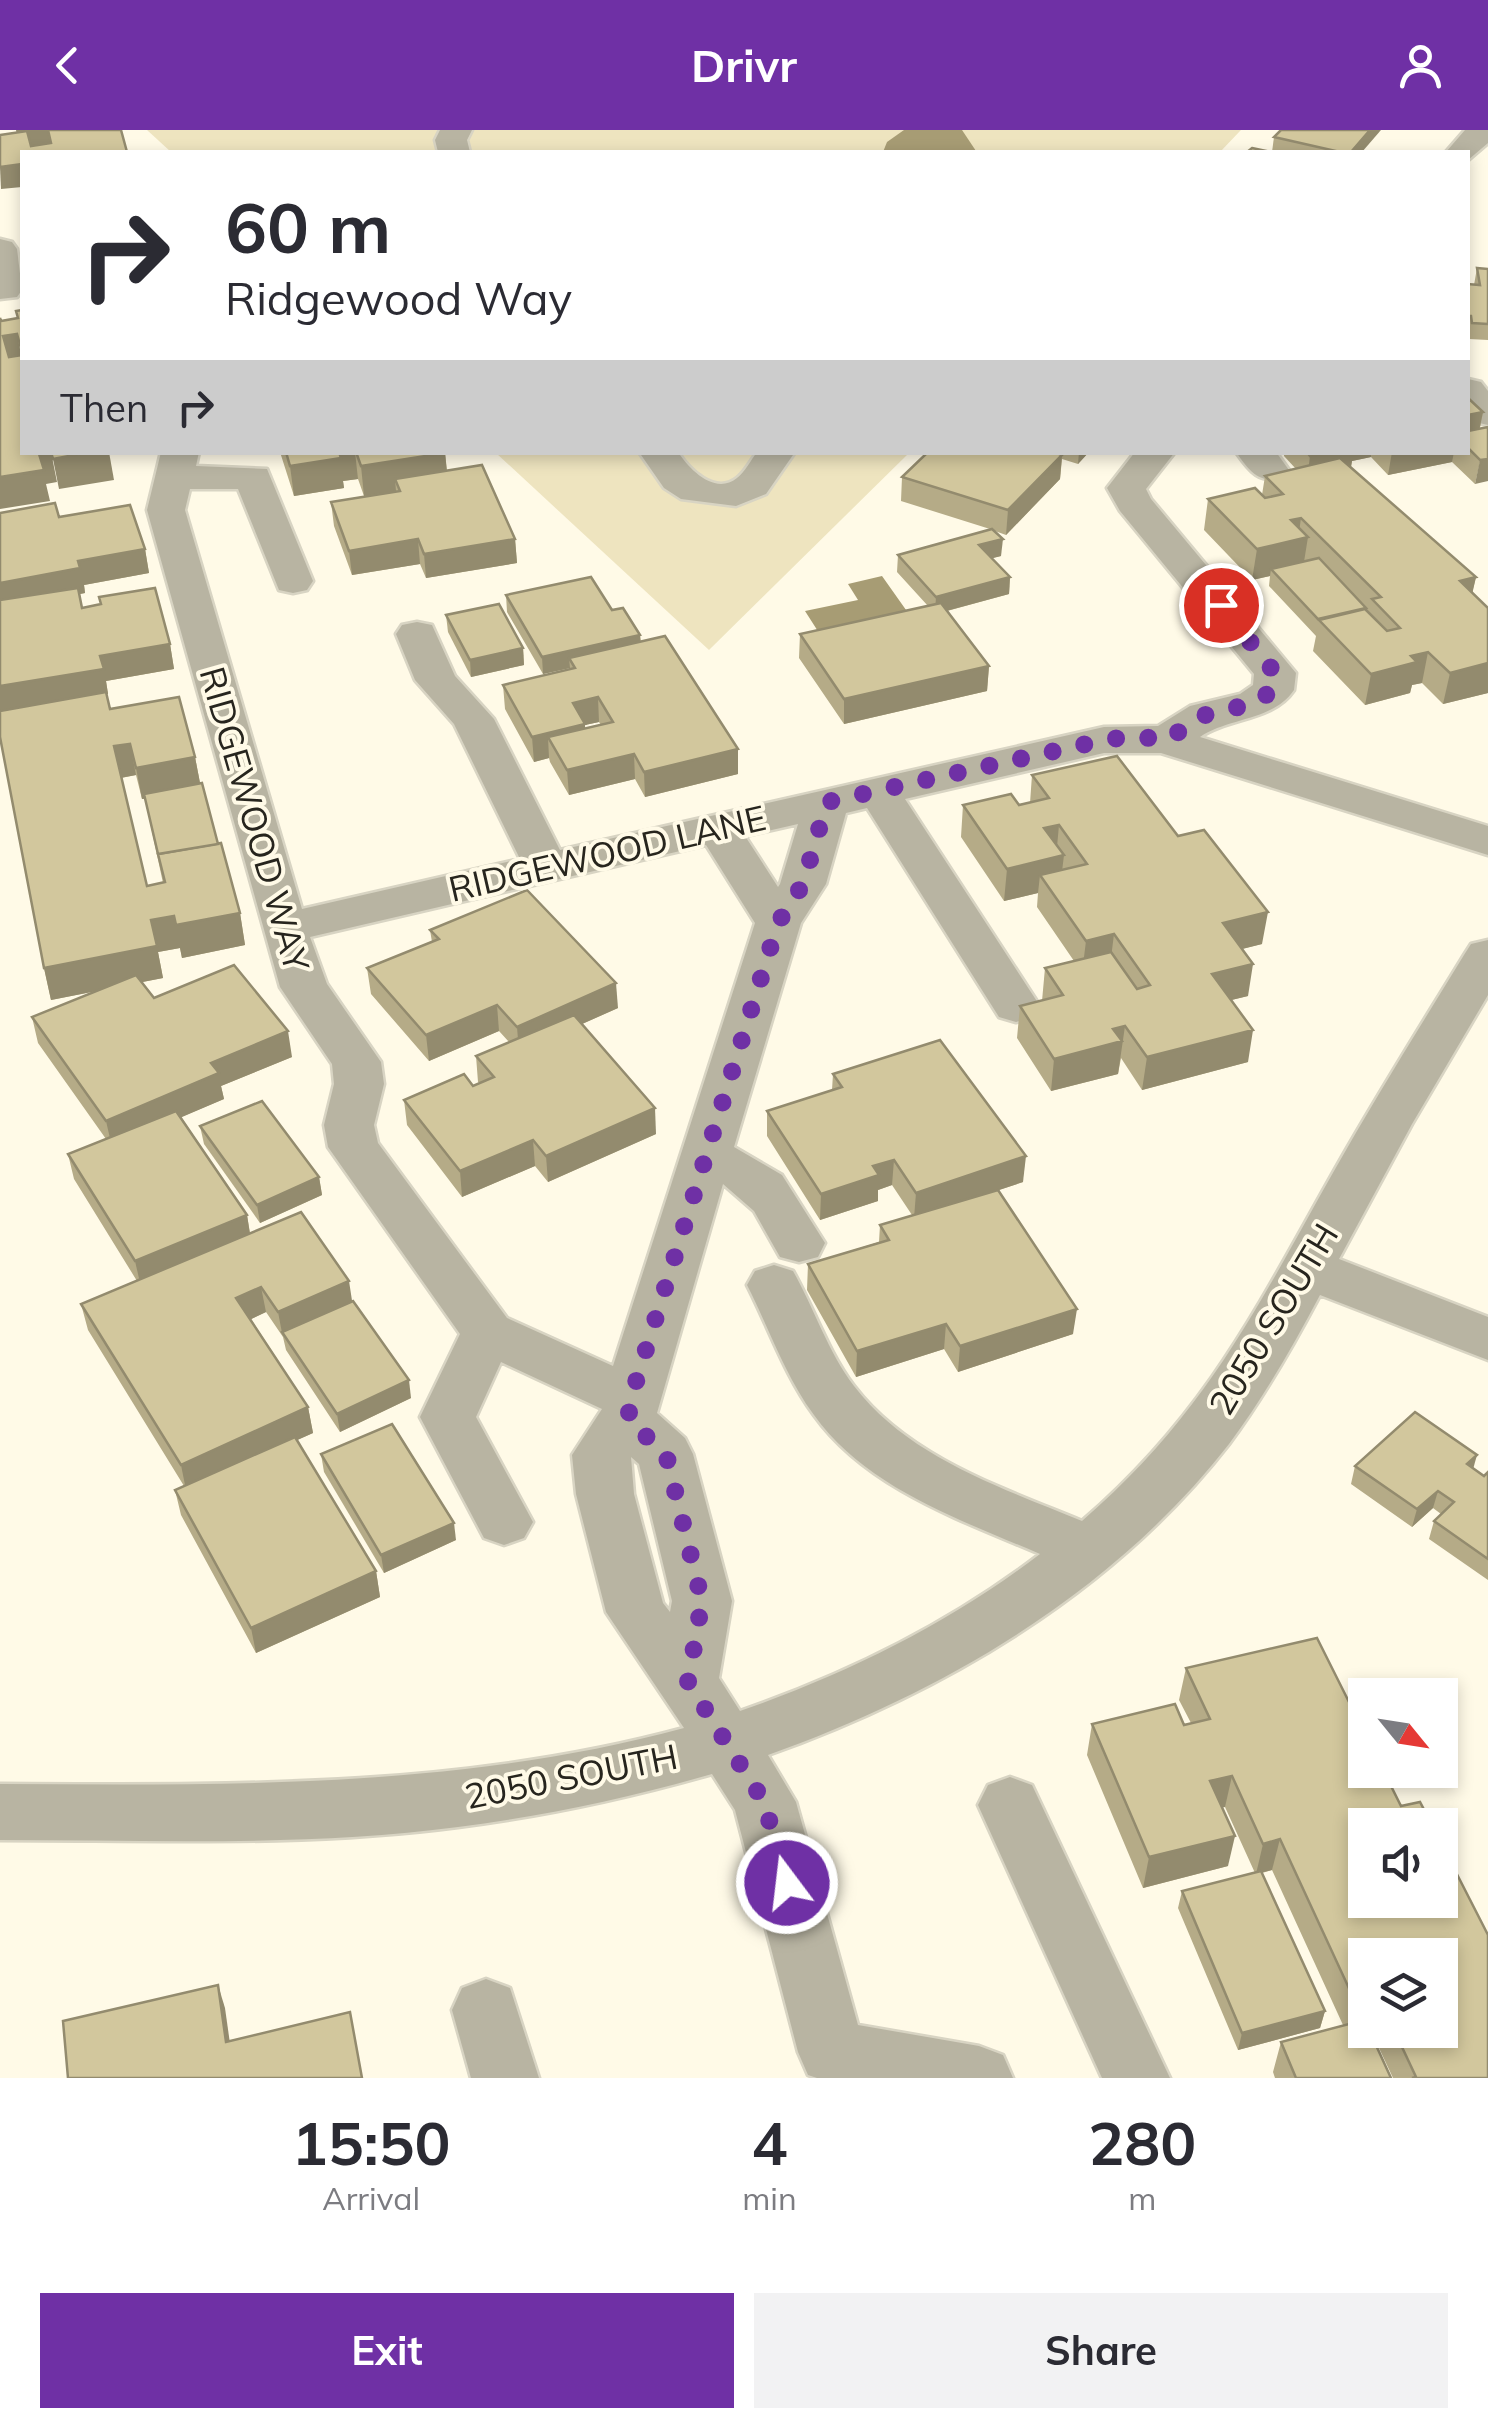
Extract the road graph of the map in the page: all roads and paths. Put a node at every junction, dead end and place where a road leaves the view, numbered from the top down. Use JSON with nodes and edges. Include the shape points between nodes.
{"nodes":[{"id":1,"x":1482,"y":130,"type":"edge"},
{"id":2,"x":1464,"y":150,"type":"edge"},
{"id":3,"x":0,"y":249,"type":"edge"},
{"id":4,"x":9,"y":290,"type":"edge"},
{"id":5,"x":1470,"y":392,"type":"edge"},
{"id":6,"x":1488,"y":414,"type":"edge"},
{"id":7,"x":660,"y":455,"type":"edge"},
{"id":8,"x":774,"y":455,"type":"edge"},
{"id":9,"x":1154,"y":455,"type":"edge"},
{"id":10,"x":177,"y":465,"type":"edge"},
{"id":11,"x":294,"y":582,"type":"dead end"},
{"id":12,"x":416,"y":634,"type":"dead end"},
{"id":13,"x":1166,"y":740,"type":"junction"},
{"id":14,"x":878,"y":791,"type":"junction"},
{"id":15,"x":827,"y":802,"type":"junction"},
{"id":16,"x":717,"y":827,"type":"junction"},
{"id":17,"x":1488,"y":841,"type":"edge"},
{"id":18,"x":546,"y":867,"type":"junction"},
{"id":19,"x":778,"y":923,"type":"junction"},
{"id":20,"x":284,"y":928,"type":"junction"},
{"id":21,"x":1488,"y":955,"type":"edge"},
{"id":22,"x":1016,"y":1006,"type":"edge"},
{"id":23,"x":707,"y":1156,"type":"junction"},
{"id":24,"x":1307,"y":1268,"type":"junction"},
{"id":25,"x":488,"y":1332,"type":"junction"},
{"id":26,"x":1488,"y":1339,"type":"edge"},
{"id":27,"x":630,"y":1409,"type":"junction"},
{"id":28,"x":504,"y":1522,"type":"dead end"},
{"id":29,"x":1090,"y":1550,"type":"junction"},
{"id":30,"x":728,"y":1745,"type":"junction"},
{"id":31,"x":1010,"y":1806,"type":"dead end"},
{"id":32,"x":0,"y":1812,"type":"edge"},
{"id":33,"x":486,"y":2010,"type":"dead end"},
{"id":34,"x":820,"y":2065,"type":"edge"},
{"id":35,"x":505,"y":2078,"type":"edge"},
{"id":36,"x":979,"y":2078,"type":"edge"},
{"id":37,"x":1136,"y":2078,"type":"edge"}],
"edges":[{"from":1,"to":2,"type":"street"},
{"from":3,"to":4,"type":"street"},
{"from":5,"to":6,"type":"street"},
{"from":7,"to":8,"type":"street","via":[[695,491],[736,494],[752,486]]},
{"from":9,"to":13,"type":"street","via":[[1126,488],[1134,503],[1275,673],[1273,690],[1255,703],[1205,715]]},
{"from":10,"to":11,"type":"street","via":[[253,477]]},
{"from":10,"to":20,"type":"street","name":"RIDGEWOOD WAY","via":[[166,510]]},
{"from":12,"to":18,"type":"street","via":[[436,680],[473,719]]},
{"from":13,"to":14,"type":"street","name":"RIDGEWOOD LANE","via":[[1104,740]]},
{"from":13,"to":17,"type":"street","name":"RIDGEWOOD LANE"},
{"from":14,"to":15,"type":"street","name":"RIDGEWOOD LANE"},
{"from":14,"to":22,"type":"street"},
{"from":15,"to":16,"type":"street","name":"RIDGEWOOD LANE"},
{"from":15,"to":19,"type":"street","via":[[803,884]]},
{"from":16,"to":18,"type":"street","name":"RIDGEWOOD LANE"},
{"from":16,"to":19,"type":"street"},
{"from":18,"to":20,"type":"street","name":"RIDGEWOOD LANE"},
{"from":19,"to":23,"type":"street"},
{"from":20,"to":25,"type":"street","name":"RIDGEWOOD WAY","via":[[304,987],[356,1062],[353,1147]]},
{"from":21,"to":24,"type":"street","name":"2050 SOUTH"},
{"from":23,"to":27,"type":"street"},
{"from":23,"to":29,"type":"street","via":[[751,1173],[772,1194],[787,1264],[833,1401],[873,1443]]},
{"from":24,"to":26,"type":"street"},
{"from":24,"to":29,"type":"street","name":"2050 SOUTH","via":[[1228,1403],[1166,1478]]},
{"from":25,"to":27,"type":"street","name":"RIDGEWOOD WAY"},
{"from":25,"to":28,"type":"street","via":[[448,1417]]},
{"from":27,"to":30,"type":"street","via":[[600,1456],[636,1612]]},
{"from":29,"to":30,"type":"street","name":"2050 SOUTH","via":[[1004,1613],[909,1669]]},
{"from":30,"to":32,"type":"street","name":"2050 SOUTH","via":[[556,1785],[368,1808]]},
{"from":30,"to":34,"type":"street","via":[[764,1802]]},
{"from":31,"to":37,"type":"street"},
{"from":33,"to":35,"type":"street"},
{"from":34,"to":36,"type":"street"}]}
